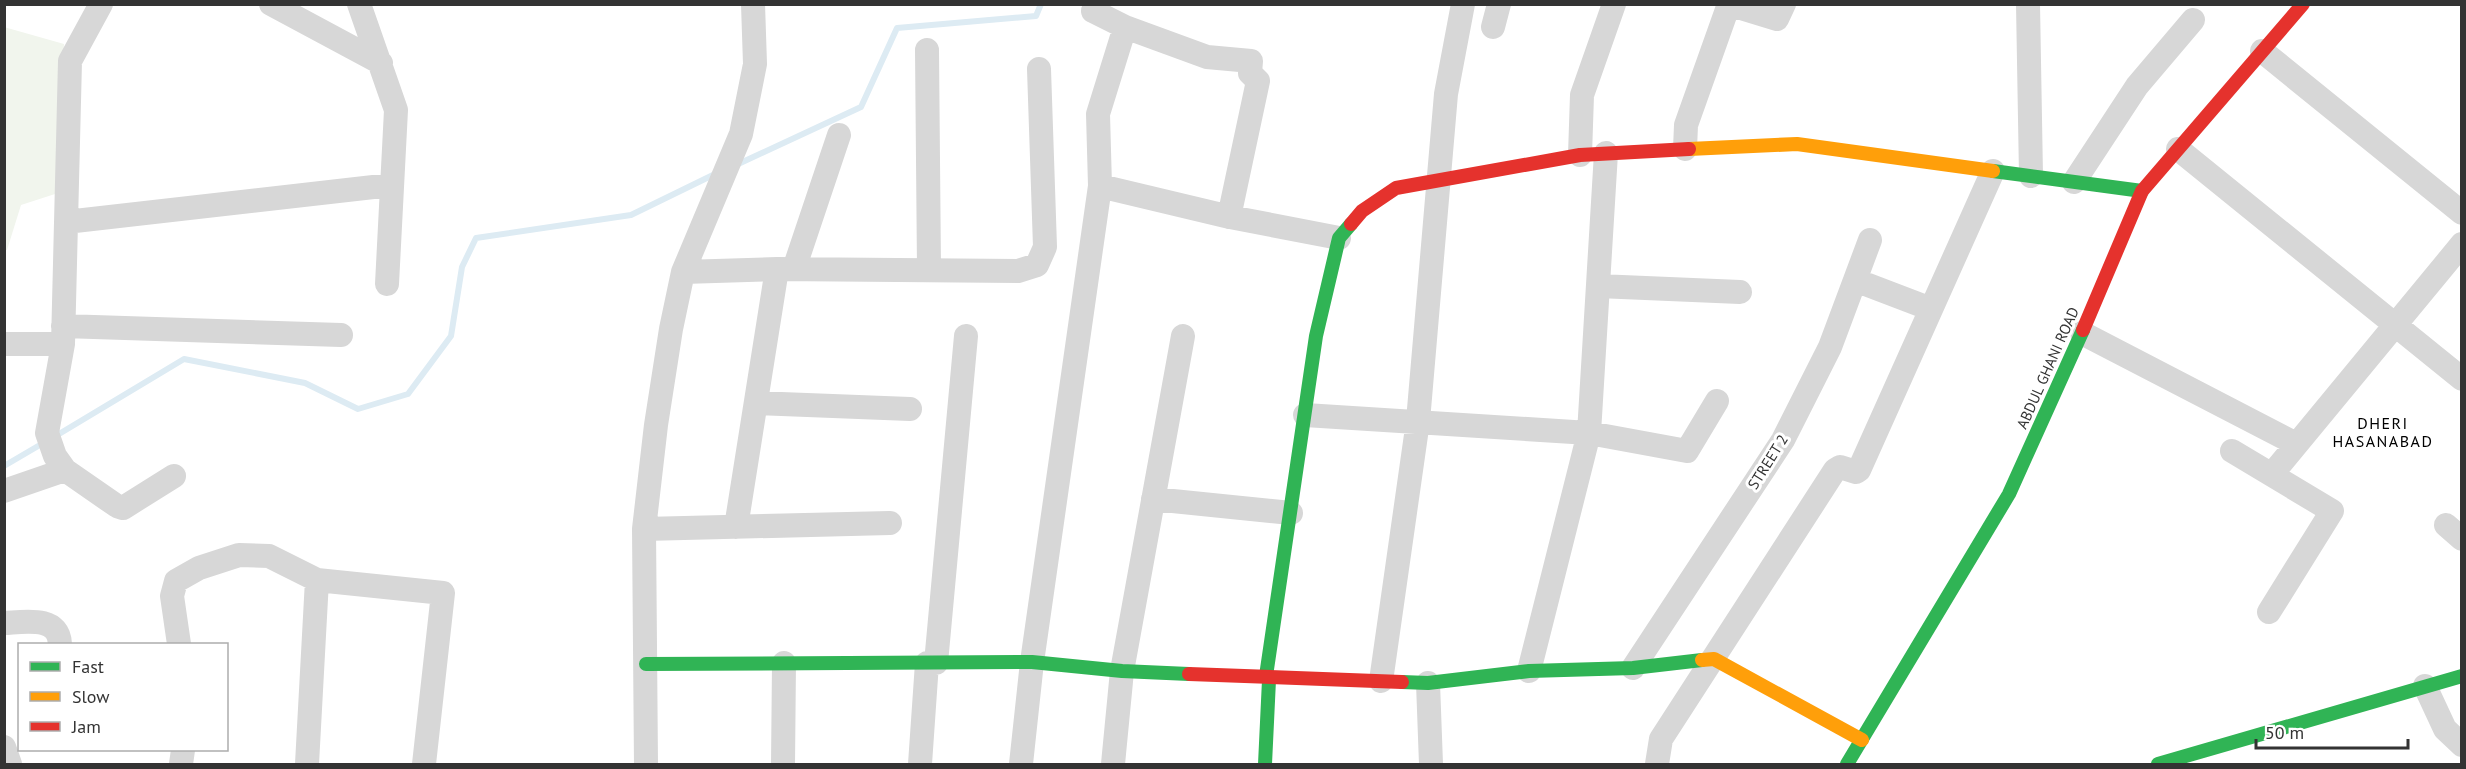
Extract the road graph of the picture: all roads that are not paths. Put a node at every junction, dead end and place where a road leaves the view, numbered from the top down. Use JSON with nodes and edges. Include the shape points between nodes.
{"nodes":[{"id":1,"x":101,"y":4,"type":"edge"},
{"id":2,"x":271,"y":4,"type":"edge"},
{"id":3,"x":359,"y":4,"type":"edge"},
{"id":4,"x":753,"y":4,"type":"edge"},
{"id":5,"x":1097,"y":4,"type":"edge"},
{"id":6,"x":1463,"y":4,"type":"edge"},
{"id":7,"x":1614,"y":4,"type":"edge"},
{"id":8,"x":1784,"y":4,"type":"edge"},
{"id":9,"x":2303,"y":4,"type":"edge"},
{"id":10,"x":1729,"y":5,"type":"edge"},
{"id":11,"x":2034,"y":8,"type":"edge"},
{"id":12,"x":2193,"y":20,"type":"dead end"},
{"id":13,"x":1125,"y":27,"type":"junction"},
{"id":14,"x":927,"y":50,"type":"dead end"},
{"id":15,"x":2262,"y":51,"type":"junction"},
{"id":16,"x":381,"y":63,"type":"junction"},
{"id":17,"x":1039,"y":69,"type":"dead end"},
{"id":18,"x":839,"y":135,"type":"dead end"},
{"id":19,"x":1685,"y":149,"type":"junction"},
{"id":20,"x":2178,"y":149,"type":"junction"},
{"id":21,"x":1606,"y":153,"type":"junction"},
{"id":22,"x":1580,"y":155,"type":"junction"},
{"id":23,"x":1993,"y":171,"type":"junction"},
{"id":24,"x":2031,"y":176,"type":"junction"},
{"id":25,"x":1439,"y":180,"type":"junction"},
{"id":26,"x":2074,"y":182,"type":"junction"},
{"id":27,"x":391,"y":185,"type":"junction"},
{"id":28,"x":1100,"y":186,"type":"junction"},
{"id":29,"x":2142,"y":191,"type":"junction"},
{"id":30,"x":2462,"y":213,"type":"edge"},
{"id":31,"x":1229,"y":217,"type":"junction"},
{"id":32,"x":66,"y":222,"type":"junction"},
{"id":33,"x":1339,"y":238,"type":"junction"},
{"id":34,"x":1870,"y":240,"type":"dead end"},
{"id":35,"x":2462,"y":244,"type":"edge"},
{"id":36,"x":785,"y":268,"type":"junction"},
{"id":37,"x":929,"y":268,"type":"junction"},
{"id":38,"x":683,"y":272,"type":"junction"},
{"id":39,"x":1855,"y":280,"type":"junction"},
{"id":40,"x":387,"y":284,"type":"dead end"},
{"id":41,"x":1598,"y":286,"type":"junction"},
{"id":42,"x":1740,"y":292,"type":"dead end"},
{"id":43,"x":1931,"y":309,"type":"junction"},
{"id":44,"x":2395,"y":325,"type":"junction"},
{"id":45,"x":2082,"y":333,"type":"junction"},
{"id":46,"x":63,"y":335,"type":"junction"},
{"id":47,"x":341,"y":335,"type":"dead end"},
{"id":48,"x":966,"y":336,"type":"dead end"},
{"id":49,"x":1184,"y":336,"type":"dead end"},
{"id":50,"x":4,"y":344,"type":"edge"},
{"id":51,"x":2462,"y":379,"type":"edge"},
{"id":52,"x":1717,"y":401,"type":"dead end"},
{"id":53,"x":756,"y":403,"type":"junction"},
{"id":54,"x":910,"y":409,"type":"dead end"},
{"id":55,"x":1305,"y":415,"type":"junction"},
{"id":56,"x":1418,"y":421,"type":"junction"},
{"id":57,"x":1589,"y":433,"type":"junction"},
{"id":58,"x":2296,"y":444,"type":"junction"},
{"id":59,"x":2232,"y":450,"type":"dead end"},
{"id":60,"x":56,"y":453,"type":"junction"},
{"id":61,"x":2273,"y":473,"type":"junction"},
{"id":62,"x":174,"y":476,"type":"dead end"},
{"id":63,"x":4,"y":491,"type":"edge"},
{"id":64,"x":1153,"y":499,"type":"junction"},
{"id":65,"x":1291,"y":513,"type":"junction"},
{"id":66,"x":890,"y":523,"type":"dead end"},
{"id":67,"x":736,"y":526,"type":"junction"},
{"id":68,"x":644,"y":529,"type":"junction"},
{"id":69,"x":317,"y":580,"type":"junction"},
{"id":70,"x":2269,"y":612,"type":"dead end"},
{"id":71,"x":4,"y":623,"type":"edge"},
{"id":72,"x":60,"y":643,"type":"edge"},
{"id":73,"x":179,"y":643,"type":"edge"},
{"id":74,"x":1714,"y":659,"type":"junction"},
{"id":75,"x":1032,"y":662,"type":"junction"},
{"id":76,"x":784,"y":663,"type":"junction"},
{"id":77,"x":932,"y":663,"type":"junction"},
{"id":78,"x":646,"y":664,"type":"junction"},
{"id":79,"x":1634,"y":668,"type":"junction"},
{"id":80,"x":1122,"y":671,"type":"junction"},
{"id":81,"x":1529,"y":671,"type":"junction"},
{"id":82,"x":1266,"y":676,"type":"junction"},
{"id":83,"x":2462,"y":676,"type":"edge"},
{"id":84,"x":1382,"y":681,"type":"junction"},
{"id":85,"x":1428,"y":683,"type":"junction"},
{"id":86,"x":2424,"y":686,"type":"junction"},
{"id":87,"x":1862,"y":740,"type":"junction"},
{"id":88,"x":2462,"y":745,"type":"edge"},
{"id":89,"x":4,"y":747,"type":"edge"},
{"id":90,"x":2206,"y":758,"type":"edge"},
{"id":91,"x":10,"y":765,"type":"edge"},
{"id":92,"x":307,"y":765,"type":"edge"},
{"id":93,"x":424,"y":765,"type":"edge"},
{"id":94,"x":646,"y":765,"type":"edge"},
{"id":95,"x":783,"y":765,"type":"edge"},
{"id":96,"x":920,"y":765,"type":"edge"},
{"id":97,"x":1021,"y":765,"type":"edge"},
{"id":98,"x":1113,"y":765,"type":"edge"},
{"id":99,"x":1265,"y":765,"type":"edge"},
{"id":100,"x":1431,"y":765,"type":"edge"},
{"id":101,"x":1657,"y":765,"type":"edge"},
{"id":102,"x":1847,"y":765,"type":"edge"},
{"id":103,"x":2158,"y":765,"type":"edge"}],
"edges":[{"from":1,"to":32,"type":"street","via":[[70,61]]},
{"from":2,"to":16,"type":"street"},
{"from":3,"to":16,"type":"street"},
{"from":4,"to":38,"type":"street","via":[[755,64],[741,134]]},
{"from":5,"to":13,"type":"street","via":[[1093,11]]},
{"from":6,"to":25,"type":"street","via":[[1446,94]]},
{"from":7,"to":22,"type":"street","via":[[1582,95]]},
{"from":8,"to":10,"type":"street","via":[[1777,19]]},
{"from":9,"to":15,"type":"street","name":"ABDUL GHANI ROAD"},
{"from":10,"to":19,"type":"street","via":[[1686,125]]},
{"from":11,"to":24,"type":"street"},
{"from":12,"to":26,"type":"street","via":[[2137,86]]},
{"from":13,"to":28,"type":"street","via":[[1098,114]]},
{"from":13,"to":31,"type":"street","via":[[1207,57],[1251,61],[1250,73],[1258,81]]},
{"from":14,"to":37,"type":"street"},
{"from":15,"to":20,"type":"street","name":"ABDUL GHANI ROAD"},
{"from":15,"to":30,"type":"street"},
{"from":16,"to":27,"type":"street","via":[[396,110]]},
{"from":17,"to":37,"type":"street","via":[[1045,247],[1037,265],[1018,271]]},
{"from":18,"to":36,"type":"street"},
{"from":19,"to":21,"type":"street"},
{"from":19,"to":23,"type":"street","via":[[1797,144]]},
{"from":20,"to":29,"type":"street","name":"ABDUL GHANI ROAD"},
{"from":20,"to":44,"type":"street"},
{"from":21,"to":22,"type":"street"},
{"from":21,"to":41,"type":"street"},
{"from":22,"to":25,"type":"street"},
{"from":23,"to":24,"type":"street"},
{"from":23,"to":43,"type":"street"},
{"from":24,"to":26,"type":"street"},
{"from":25,"to":33,"type":"street","via":[[1396,188],[1362,211]]},
{"from":25,"to":56,"type":"street"},
{"from":26,"to":29,"type":"street"},
{"from":27,"to":32,"type":"street"},
{"from":27,"to":40,"type":"street"},
{"from":28,"to":31,"type":"street"},
{"from":28,"to":75,"type":"street"},
{"from":29,"to":45,"type":"street","name":"ABDUL GHANI ROAD"},
{"from":31,"to":33,"type":"street"},
{"from":32,"to":46,"type":"street"},
{"from":33,"to":55,"type":"street","via":[[1316,336]]},
{"from":34,"to":39,"type":"street","name":"STREET 2"},
{"from":35,"to":44,"type":"street"},
{"from":36,"to":37,"type":"street"},
{"from":36,"to":38,"type":"street"},
{"from":36,"to":53,"type":"street"},
{"from":38,"to":68,"type":"street","via":[[671,329]]},
{"from":39,"to":43,"type":"street"},
{"from":39,"to":79,"type":"street","name":"STREET 2","via":[[1830,347],[1783,440]]},
{"from":41,"to":42,"type":"street"},
{"from":41,"to":57,"type":"street"},
{"from":43,"to":74,"type":"street","via":[[1859,470],[1835,470]]},
{"from":44,"to":51,"type":"street"},
{"from":44,"to":58,"type":"street"},
{"from":45,"to":58,"type":"street"},
{"from":45,"to":87,"type":"street","name":"ABDUL GHANI ROAD","via":[[2009,494]]},
{"from":46,"to":47,"type":"street"},
{"from":46,"to":50,"type":"street"},
{"from":46,"to":60,"type":"street"},
{"from":48,"to":77,"type":"street"},
{"from":49,"to":64,"type":"street"},
{"from":52,"to":57,"type":"street","via":[[1687,451]]},
{"from":53,"to":54,"type":"street"},
{"from":53,"to":67,"type":"street"},
{"from":55,"to":56,"type":"street"},
{"from":55,"to":65,"type":"street"},
{"from":56,"to":57,"type":"street"},
{"from":56,"to":84,"type":"street"},
{"from":57,"to":81,"type":"street"},
{"from":58,"to":61,"type":"street"},
{"from":59,"to":61,"type":"street"},
{"from":60,"to":62,"type":"street","via":[[123,508]]},
{"from":60,"to":63,"type":"street"},
{"from":61,"to":70,"type":"street","via":[[2332,511]]},
{"from":64,"to":65,"type":"street"},
{"from":64,"to":80,"type":"street"},
{"from":65,"to":82,"type":"street"},
{"from":66,"to":67,"type":"street"},
{"from":67,"to":68,"type":"street"},
{"from":68,"to":78,"type":"street"},
{"from":69,"to":73,"type":"street","via":[[269,556],[239,555],[199,568],[176,581],[172,596]]},
{"from":69,"to":92,"type":"street"},
{"from":69,"to":93,"type":"street","via":[[443,594]]},
{"from":71,"to":72,"type":"street","via":[[39,621],[53,628]]},
{"from":74,"to":79,"type":"street"},
{"from":74,"to":87,"type":"street"},
{"from":74,"to":101,"type":"street","via":[[1661,739]]},
{"from":75,"to":77,"type":"street"},
{"from":75,"to":80,"type":"street"},
{"from":75,"to":97,"type":"street"},
{"from":76,"to":77,"type":"street"},
{"from":76,"to":78,"type":"street"},
{"from":76,"to":95,"type":"street"},
{"from":77,"to":96,"type":"street"},
{"from":78,"to":94,"type":"street"},
{"from":79,"to":81,"type":"street"},
{"from":80,"to":82,"type":"street"},
{"from":80,"to":98,"type":"street"},
{"from":81,"to":85,"type":"street"},
{"from":82,"to":84,"type":"street"},
{"from":82,"to":99,"type":"street","via":[[1269,680]]},
{"from":83,"to":86,"type":"street"},
{"from":84,"to":85,"type":"street"},
{"from":85,"to":100,"type":"street"},
{"from":86,"to":88,"type":"street","via":[[2445,729]]},
{"from":86,"to":90,"type":"street"},
{"from":87,"to":102,"type":"street","name":"ABDUL GHANI ROAD"},
{"from":89,"to":91,"type":"street"},
{"from":90,"to":103,"type":"street"}]}
